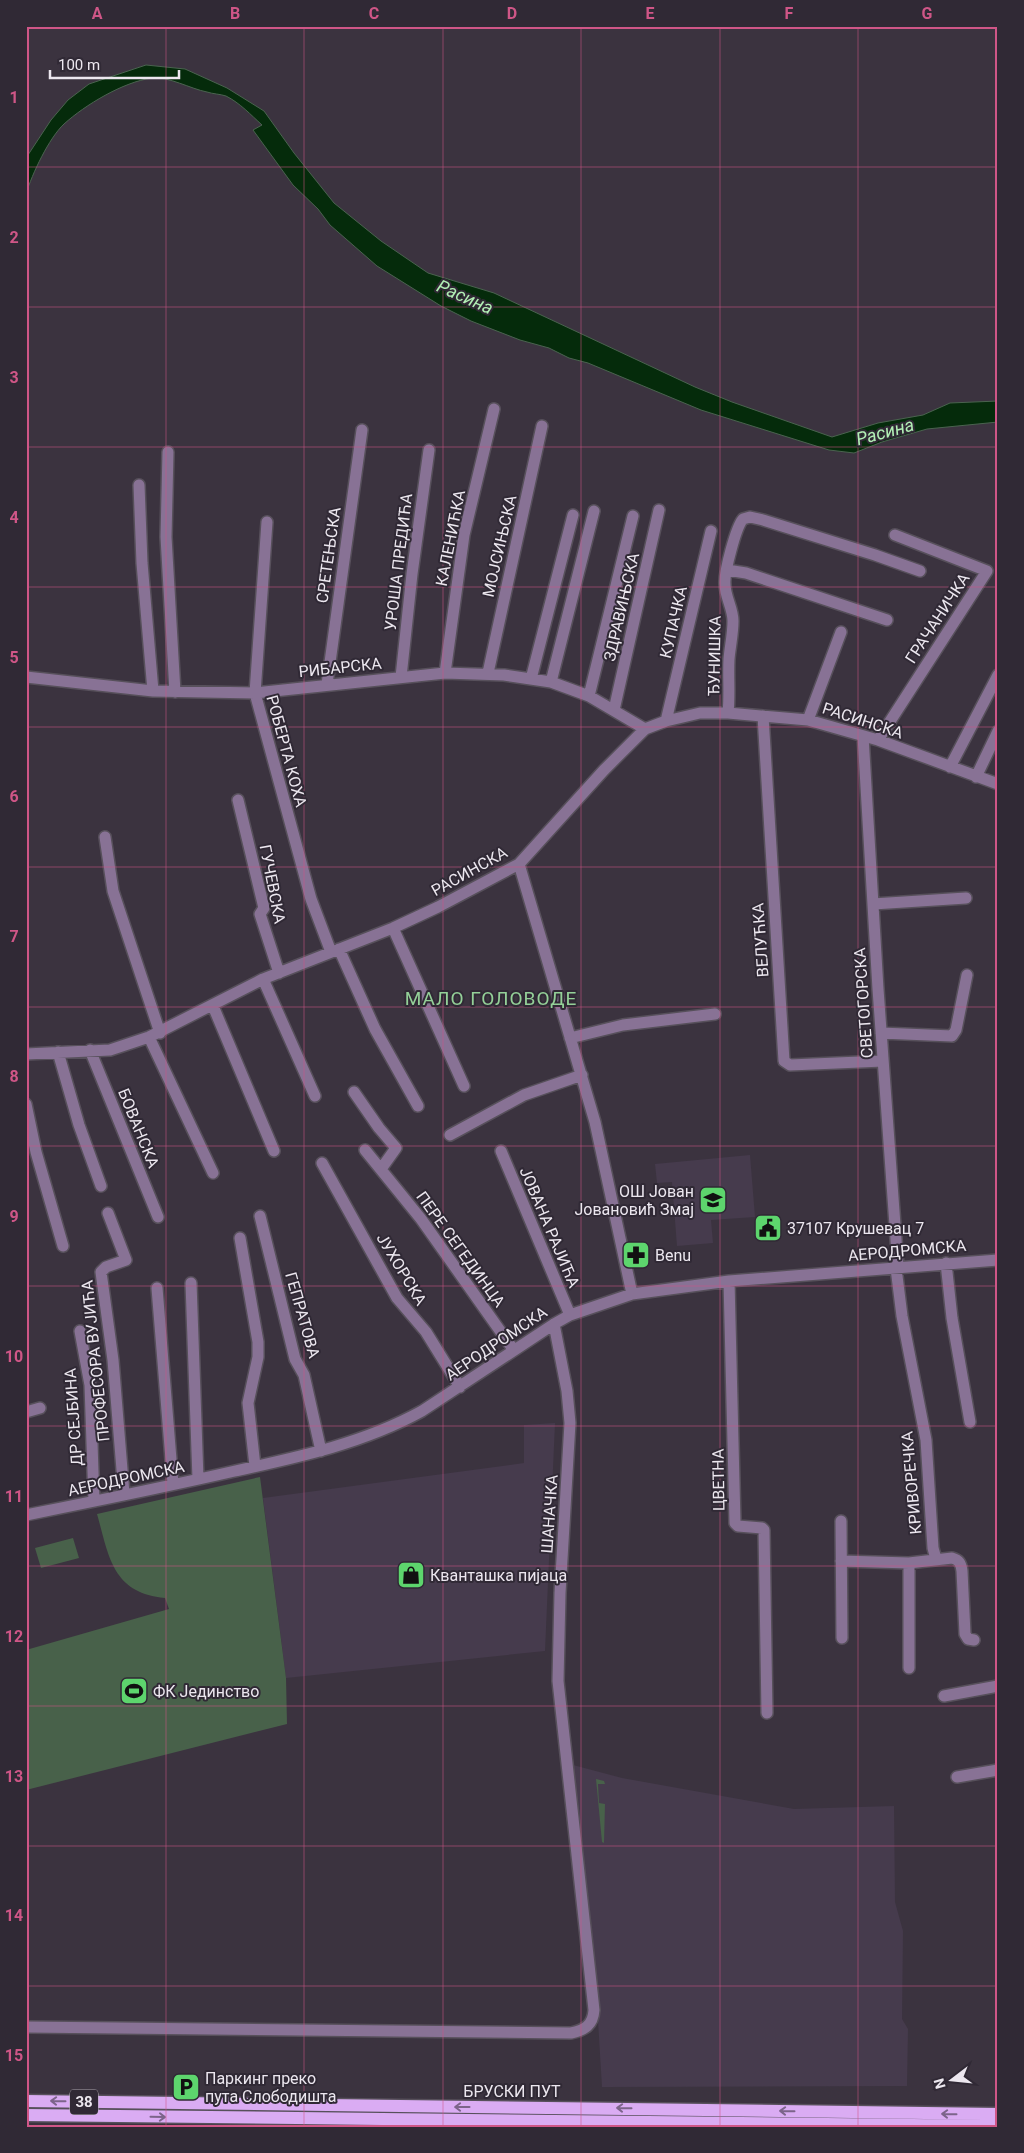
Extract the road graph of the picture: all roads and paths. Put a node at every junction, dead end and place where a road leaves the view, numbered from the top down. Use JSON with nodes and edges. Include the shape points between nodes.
{"nodes":[{"id":1,"x":494,"y":410,"type":"dead end"},
{"id":2,"x":542,"y":426,"type":"dead end"},
{"id":3,"x":362,"y":430,"type":"dead end"},
{"id":4,"x":429,"y":450,"type":"dead end"},
{"id":5,"x":168,"y":452,"type":"dead end"},
{"id":6,"x":139,"y":485,"type":"dead end"},
{"id":7,"x":659,"y":510,"type":"dead end"},
{"id":8,"x":594,"y":511,"type":"dead end"},
{"id":9,"x":574,"y":515,"type":"dead end"},
{"id":10,"x":633,"y":516,"type":"dead end"},
{"id":11,"x":266,"y":522,"type":"dead end"},
{"id":12,"x":711,"y":532,"type":"dead end"},
{"id":13,"x":895,"y":535,"type":"dead end"},
{"id":14,"x":727,"y":570,"type":"junction"},
{"id":15,"x":920,"y":571,"type":"dead end"},
{"id":16,"x":887,"y":620,"type":"dead end"},
{"id":17,"x":841,"y":632,"type":"dead end"},
{"id":18,"x":445,"y":674,"type":"junction"},
{"id":19,"x":488,"y":674,"type":"junction"},
{"id":20,"x":998,"y":675,"type":"edge"},
{"id":21,"x":26,"y":677,"type":"edge"},
{"id":22,"x":401,"y":677,"type":"junction"},
{"id":23,"x":530,"y":679,"type":"junction"},
{"id":24,"x":551,"y":682,"type":"junction"},
{"id":25,"x":327,"y":684,"type":"junction"},
{"id":26,"x":153,"y":691,"type":"junction"},
{"id":27,"x":175,"y":692,"type":"junction"},
{"id":28,"x":255,"y":693,"type":"junction"},
{"id":29,"x":589,"y":696,"type":"junction"},
{"id":30,"x":614,"y":710,"type":"junction"},
{"id":31,"x":728,"y":713,"type":"junction"},
{"id":32,"x":763,"y":716,"type":"junction"},
{"id":33,"x":808,"y":720,"type":"junction"},
{"id":34,"x":666,"y":721,"type":"junction"},
{"id":35,"x":645,"y":729,"type":"junction"},
{"id":36,"x":998,"y":731,"type":"edge"},
{"id":37,"x":863,"y":736,"type":"junction"},
{"id":38,"x":878,"y":740,"type":"junction"},
{"id":39,"x":950,"y":767,"type":"junction"},
{"id":40,"x":976,"y":777,"type":"junction"},
{"id":41,"x":998,"y":784,"type":"edge"},
{"id":42,"x":238,"y":800,"type":"dead end"},
{"id":43,"x":105,"y":837,"type":"dead end"},
{"id":44,"x":519,"y":864,"type":"junction"},
{"id":45,"x":966,"y":898,"type":"dead end"},
{"id":46,"x":873,"y":904,"type":"junction"},
{"id":47,"x":393,"y":928,"type":"junction"},
{"id":48,"x":335,"y":950,"type":"junction"},
{"id":49,"x":278,"y":974,"type":"junction"},
{"id":50,"x":967,"y":975,"type":"dead end"},
{"id":51,"x":263,"y":980,"type":"junction"},
{"id":52,"x":213,"y":1006,"type":"junction"},
{"id":53,"x":715,"y":1014,"type":"dead end"},
{"id":54,"x":160,"y":1033,"type":"junction"},
{"id":55,"x":881,"y":1033,"type":"junction"},
{"id":56,"x":149,"y":1038,"type":"junction"},
{"id":57,"x":570,"y":1038,"type":"junction"},
{"id":58,"x":90,"y":1050,"type":"junction"},
{"id":59,"x":58,"y":1052,"type":"junction"},
{"id":60,"x":26,"y":1054,"type":"edge"},
{"id":61,"x":883,"y":1062,"type":"junction"},
{"id":62,"x":582,"y":1075,"type":"junction"},
{"id":63,"x":464,"y":1086,"type":"dead end"},
{"id":64,"x":354,"y":1092,"type":"dead end"},
{"id":65,"x":315,"y":1096,"type":"dead end"},
{"id":66,"x":26,"y":1104,"type":"edge"},
{"id":67,"x":418,"y":1106,"type":"dead end"},
{"id":68,"x":450,"y":1135,"type":"dead end"},
{"id":69,"x":365,"y":1150,"type":"dead end"},
{"id":70,"x":274,"y":1151,"type":"dead end"},
{"id":71,"x":501,"y":1151,"type":"dead end"},
{"id":72,"x":322,"y":1163,"type":"dead end"},
{"id":73,"x":381,"y":1169,"type":"junction"},
{"id":74,"x":213,"y":1173,"type":"dead end"},
{"id":75,"x":101,"y":1186,"type":"dead end"},
{"id":76,"x":108,"y":1213,"type":"dead end"},
{"id":77,"x":260,"y":1216,"type":"dead end"},
{"id":78,"x":158,"y":1217,"type":"dead end"},
{"id":79,"x":240,"y":1238,"type":"dead end"},
{"id":80,"x":63,"y":1246,"type":"dead end"},
{"id":81,"x":998,"y":1260,"type":"edge"},
{"id":82,"x":946,"y":1263,"type":"junction"},
{"id":83,"x":897,"y":1270,"type":"junction"},
{"id":84,"x":729,"y":1281,"type":"junction"},
{"id":85,"x":191,"y":1283,"type":"dead end"},
{"id":86,"x":157,"y":1288,"type":"dead end"},
{"id":87,"x":632,"y":1294,"type":"junction"},
{"id":88,"x":570,"y":1315,"type":"junction"},
{"id":89,"x":554,"y":1324,"type":"junction"},
{"id":90,"x":80,"y":1331,"type":"dead end"},
{"id":91,"x":514,"y":1349,"type":"junction"},
{"id":92,"x":460,"y":1387,"type":"junction"},
{"id":93,"x":40,"y":1408,"type":"dead end"},
{"id":94,"x":26,"y":1412,"type":"edge"},
{"id":95,"x":970,"y":1422,"type":"dead end"},
{"id":96,"x":321,"y":1451,"type":"junction"},
{"id":97,"x":255,"y":1466,"type":"junction"},
{"id":98,"x":198,"y":1479,"type":"junction"},
{"id":99,"x":173,"y":1484,"type":"junction"},
{"id":100,"x":124,"y":1494,"type":"junction"},
{"id":101,"x":94,"y":1501,"type":"junction"},
{"id":102,"x":26,"y":1515,"type":"edge"},
{"id":103,"x":840,"y":1521,"type":"dead end"},
{"id":104,"x":936,"y":1560,"type":"junction"},
{"id":105,"x":841,"y":1561,"type":"junction"},
{"id":106,"x":910,"y":1562,"type":"junction"},
{"id":107,"x":842,"y":1638,"type":"dead end"},
{"id":108,"x":974,"y":1640,"type":"dead end"},
{"id":109,"x":910,"y":1668,"type":"dead end"},
{"id":110,"x":998,"y":1686,"type":"edge"},
{"id":111,"x":944,"y":1696,"type":"dead end"},
{"id":112,"x":767,"y":1713,"type":"dead end"},
{"id":113,"x":998,"y":1770,"type":"edge"},
{"id":114,"x":957,"y":1777,"type":"dead end"},
{"id":115,"x":26,"y":2027,"type":"edge"},
{"id":116,"x":26,"y":2101,"type":"edge"},
{"id":117,"x":998,"y":2114,"type":"edge"},
{"id":118,"x":26,"y":2115,"type":"edge"},
{"id":119,"x":998,"y":2126,"type":"edge"}],
"edges":[{"from":1,"to":18,"type":"street","name":"КАЛЕНИЋКА","via":[[464,535]]},
{"from":2,"to":19,"type":"street","name":"МОЈСИЊСКА"},
{"from":3,"to":25,"type":"street","name":"СРЕТЕЊСКА"},
{"from":4,"to":22,"type":"street","name":"УРОША ПРЕДИЋА"},
{"from":5,"to":27,"type":"street","via":[[167,556]]},
{"from":6,"to":26,"type":"street"},
{"from":7,"to":30,"type":"street","name":"ЗДРАВИЊСКА"},
{"from":8,"to":24,"type":"street"},
{"from":9,"to":23,"type":"street"},
{"from":10,"to":29,"type":"street"},
{"from":11,"to":28,"type":"street","name":"РОБЕРТА КОХА"},
{"from":12,"to":34,"type":"street","name":"КУПАЧКА"},
{"from":13,"to":38,"type":"street","name":"ГРАЧАНИЧКА","via":[[987,571]]},
{"from":14,"to":15,"type":"street","name":"ЂУНИШКА","via":[[741,522],[748,517]]},
{"from":14,"to":16,"type":"street","via":[[746,573]]},
{"from":14,"to":31,"type":"street","name":"ЂУНИШКА","via":[[725,584],[733,624]]},
{"from":17,"to":33,"type":"street"},
{"from":18,"to":19,"type":"street","name":"РИБАРСКА"},
{"from":18,"to":22,"type":"street","name":"РИБАРСКА"},
{"from":19,"to":23,"type":"street","name":"РИБАРСКА"},
{"from":20,"to":39,"type":"street"},
{"from":21,"to":26,"type":"street","name":"РИБАРСКА"},
{"from":22,"to":25,"type":"street","name":"РИБАРСКА"},
{"from":23,"to":24,"type":"street","name":"РИБАРСКА"},
{"from":24,"to":29,"type":"street","name":"РИБАРСКА"},
{"from":25,"to":28,"type":"street","name":"РИБАРСКА"},
{"from":26,"to":27,"type":"street","name":"РИБАРСКА"},
{"from":27,"to":28,"type":"street","name":"РИБАРСКА"},
{"from":28,"to":48,"type":"street","name":"РОБЕРТА КОХА","via":[[311,899]]},
{"from":29,"to":30,"type":"street","name":"РИБАРСКА"},
{"from":30,"to":35,"type":"street","name":"РИБАРСКА"},
{"from":31,"to":32,"type":"street","name":"РАСИНСКА"},
{"from":31,"to":34,"type":"street","name":"РАСИНСКА","via":[[700,713]]},
{"from":32,"to":33,"type":"street","name":"РАСИНСКА"},
{"from":32,"to":61,"type":"street","name":"ВЕЛУЋКА","via":[[784,1062],[790,1065]]},
{"from":33,"to":37,"type":"street","name":"РАСИНСКА"},
{"from":34,"to":35,"type":"street","name":"РАСИНСКА"},
{"from":35,"to":44,"type":"street","name":"РАСИНСКА"},
{"from":36,"to":40,"type":"street"},
{"from":37,"to":38,"type":"street","name":"РАСИНСКА"},
{"from":37,"to":46,"type":"street","name":"СВЕТОГОРСКА"},
{"from":38,"to":39,"type":"street","name":"РАСИНСКА"},
{"from":39,"to":40,"type":"street","name":"РАСИНСКА"},
{"from":40,"to":41,"type":"street","name":"РАСИНСКА"},
{"from":42,"to":49,"type":"street","name":"ГУЧЕВСКА","via":[[264,908],[260,914]]},
{"from":43,"to":54,"type":"street","via":[[113,891]]},
{"from":44,"to":47,"type":"street","name":"РАСИНСКА"},
{"from":44,"to":57,"type":"street"},
{"from":45,"to":46,"type":"street"},
{"from":46,"to":55,"type":"street","name":"СВЕТОГОРСКА"},
{"from":47,"to":48,"type":"street","name":"РАСИНСКА"},
{"from":47,"to":63,"type":"street"},
{"from":48,"to":49,"type":"street","name":"РАСИНСКА"},
{"from":48,"to":67,"type":"street","name":"РОБЕРТА КОХА"},
{"from":49,"to":51,"type":"street","name":"РАСИНСКА"},
{"from":50,"to":55,"type":"street","via":[[952,1036]]},
{"from":51,"to":52,"type":"street","name":"РАСИНСКА"},
{"from":51,"to":65,"type":"street"},
{"from":52,"to":54,"type":"street","name":"РАСИНСКА"},
{"from":52,"to":70,"type":"street"},
{"from":53,"to":57,"type":"street","via":[[622,1025]]},
{"from":54,"to":56,"type":"street","name":"РАСИНСКА"},
{"from":55,"to":61,"type":"street","name":"СВЕТОГОРСКА"},
{"from":56,"to":58,"type":"street","name":"РАСИНСКА","via":[[110,1050]]},
{"from":56,"to":74,"type":"street"},
{"from":57,"to":62,"type":"street"},
{"from":58,"to":59,"type":"street","name":"РАСИНСКА"},
{"from":58,"to":78,"type":"street","name":"БОВАНСКА"},
{"from":59,"to":60,"type":"street","name":"РАСИНСКА"},
{"from":59,"to":75,"type":"street","via":[[78,1125]]},
{"from":61,"to":83,"type":"street","name":"СВЕТОГОРСКА"},
{"from":62,"to":68,"type":"street","via":[[524,1095]]},
{"from":62,"to":87,"type":"street"},
{"from":64,"to":73,"type":"street","via":[[396,1148]]},
{"from":66,"to":80,"type":"street"},
{"from":69,"to":73,"type":"street","name":"ПЕРЕ СЕГЕДИНЦА"},
{"from":71,"to":88,"type":"street","name":"ЈОВАНА РАЈИЋА"},
{"from":72,"to":92,"type":"street","name":"ЈУХОРСКА","via":[[397,1298],[426,1332]]},
{"from":73,"to":91,"type":"street","name":"ПЕРЕ СЕГЕДИНЦА","via":[[421,1218]]},
{"from":76,"to":100,"type":"street","name":"ПРОФЕСОРА ВУЈИЋА","via":[[126,1260],[101,1272]]},
{"from":77,"to":96,"type":"street","name":"ГЕПРАТОВА","via":[[295,1359],[304,1375]]},
{"from":79,"to":97,"type":"street","via":[[258,1342],[248,1403]]},
{"from":81,"to":82,"type":"street","name":"АЕРОДРОМСКА"},
{"from":82,"to":83,"type":"street","name":"АЕРОДРОМСКА"},
{"from":82,"to":95,"type":"street"},
{"from":83,"to":84,"type":"street","name":"АЕРОДРОМСКА"},
{"from":83,"to":104,"type":"street","name":"КРИВОРЕЧКА","via":[[902,1316],[926,1440]]},
{"from":84,"to":87,"type":"street","name":"АЕРОДРОМСКА"},
{"from":84,"to":112,"type":"street","name":"ЦВЕТНА","via":[[735,1522],[738,1526],[764,1530]]},
{"from":85,"to":98,"type":"street"},
{"from":86,"to":99,"type":"street"},
{"from":87,"to":88,"type":"street","name":"АЕРОДРОМСКА"},
{"from":88,"to":89,"type":"street","name":"АЕРОДРОМСКА"},
{"from":89,"to":91,"type":"street","name":"АЕРОДРОМСКА"},
{"from":89,"to":115,"type":"street","name":"ШАНАЧКА","via":[[570,1423],[558,1649],[561,1718],[594,2010],[593,2018],[584,2030],[571,2033]]},
{"from":90,"to":101,"type":"street","name":"ДР СЕЈБИНА","via":[[90,1385]]},
{"from":91,"to":92,"type":"street","name":"АЕРОДРОМСКА"},
{"from":92,"to":96,"type":"street","name":"АЕРОДРОМСКА","via":[[400,1423]]},
{"from":93,"to":94,"type":"street"},
{"from":96,"to":97,"type":"street","name":"АЕРОДРОМСКА"},
{"from":97,"to":98,"type":"street","name":"АЕРОДРОМСКА"},
{"from":98,"to":99,"type":"street","name":"АЕРОДРОМСКА"},
{"from":99,"to":100,"type":"street","name":"АЕРОДРОМСКА"},
{"from":100,"to":101,"type":"street","name":"АЕРОДРОМСКА"},
{"from":101,"to":102,"type":"street","name":"АЕРОДРОМСКА"},
{"from":103,"to":105,"type":"street"},
{"from":104,"to":106,"type":"street"},
{"from":104,"to":108,"type":"street","via":[[952,1558],[961,1564],[965,1634]]},
{"from":105,"to":106,"type":"street"},
{"from":105,"to":107,"type":"street"},
{"from":106,"to":109,"type":"street"},
{"from":110,"to":111,"type":"street"},
{"from":113,"to":114,"type":"street"},
{"from":117,"to":116,"type":"main road","name":"БРУСКИ ПУТ","number":"38","one_way":true},
{"from":118,"to":119,"type":"main road","name":"БРУСКИ ПУТ","number":"38","one_way":true}]}
